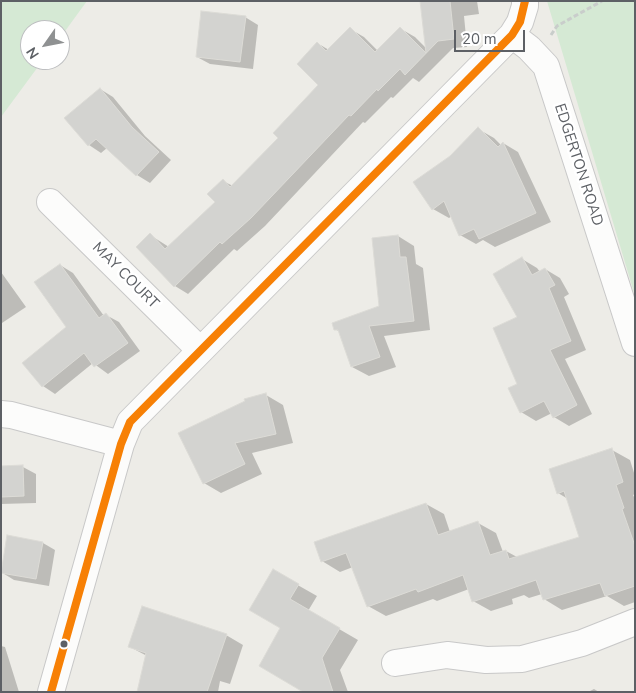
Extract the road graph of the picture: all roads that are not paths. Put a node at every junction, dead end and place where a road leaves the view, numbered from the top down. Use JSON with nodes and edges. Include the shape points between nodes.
{"nodes":[{"id":1,"x":525,"y":1,"type":"edge"},
{"id":2,"x":520,"y":42,"type":"junction"},
{"id":3,"x":50,"y":202,"type":"dead end"},
{"id":4,"x":635,"y":343,"type":"edge"},
{"id":5,"x":200,"y":350,"type":"junction"},
{"id":6,"x":1,"y":414,"type":"edge"},
{"id":7,"x":121,"y":444,"type":"junction"},
{"id":8,"x":635,"y":622,"type":"edge"},
{"id":9,"x":395,"y":663,"type":"dead end"},
{"id":10,"x":51,"y":692,"type":"edge"}],
"edges":[{"from":1,"to":2,"type":"street"},
{"from":2,"to":4,"type":"street","name":"EDGERTON ROAD","via":[[546,66]]},
{"from":2,"to":5,"type":"street"},
{"from":3,"to":5,"type":"street","name":"MAY COURT"},
{"from":5,"to":7,"type":"street","via":[[130,422]]},
{"from":6,"to":7,"type":"street"},
{"from":7,"to":10,"type":"street"},
{"from":8,"to":9,"type":"street","via":[[582,643],[522,660],[447,655]]}]}
